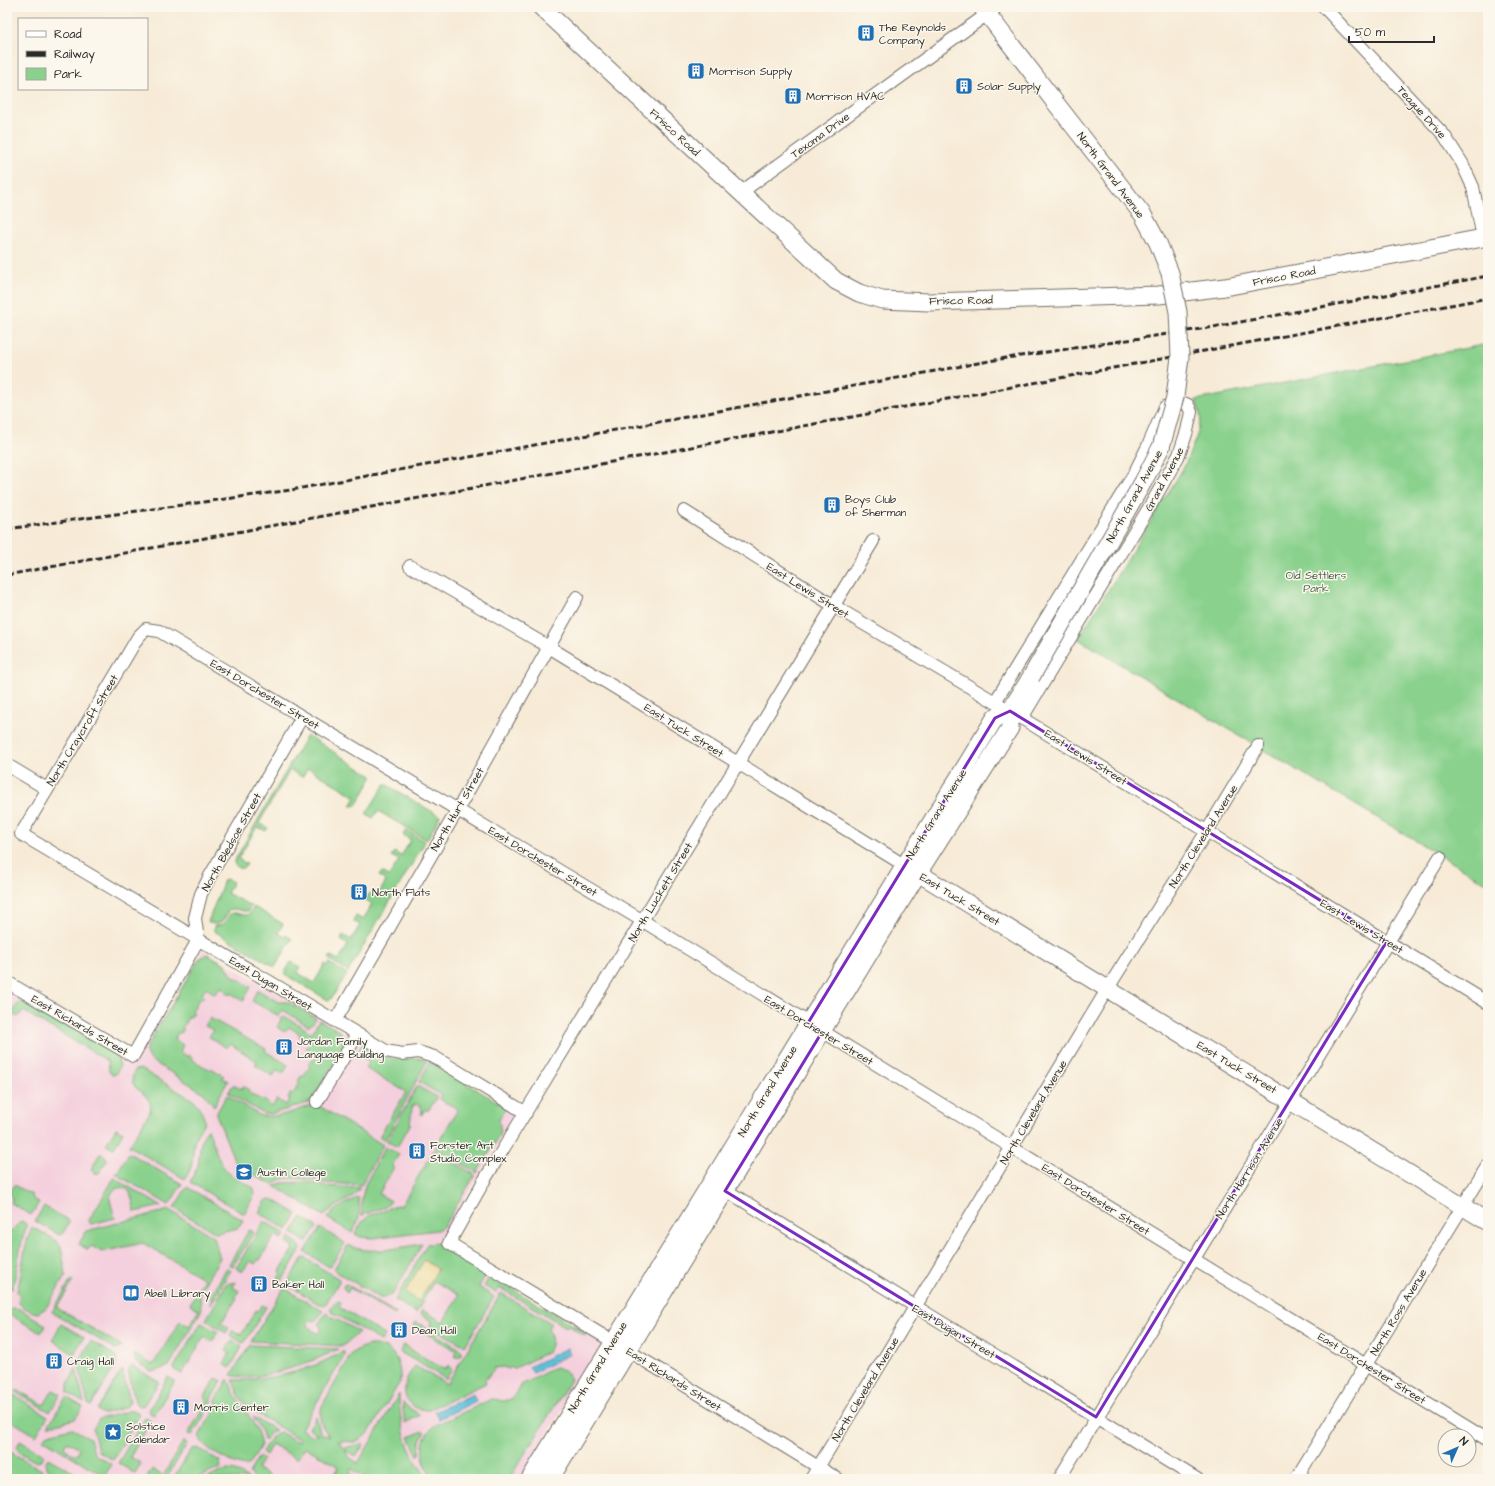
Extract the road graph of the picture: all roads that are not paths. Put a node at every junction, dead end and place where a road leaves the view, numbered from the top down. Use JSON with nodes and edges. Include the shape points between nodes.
{"nodes":[{"id":1,"x":541,"y":7,"type":"edge"},
{"id":2,"x":1324,"y":7,"type":"edge"},
{"id":3,"x":989,"y":9,"type":"edge"},
{"id":4,"x":740,"y":193,"type":"junction"},
{"id":5,"x":1486,"y":237,"type":"edge"},
{"id":6,"x":684,"y":511,"type":"dead end"},
{"id":7,"x":873,"y":541,"type":"dead end"},
{"id":8,"x":410,"y":566,"type":"dead end"},
{"id":9,"x":577,"y":596,"type":"dead end"},
{"id":10,"x":834,"y":606,"type":"junction"},
{"id":11,"x":146,"y":629,"type":"joint"},
{"id":12,"x":550,"y":647,"type":"junction"},
{"id":13,"x":995,"y":702,"type":"junction"},
{"id":14,"x":1016,"y":714,"type":"junction"},
{"id":15,"x":302,"y":717,"type":"junction"},
{"id":16,"x":1258,"y":746,"type":"dead end"},
{"id":17,"x":739,"y":763,"type":"junction"},
{"id":18,"x":7,"y":765,"type":"edge"},
{"id":19,"x":47,"y":789,"type":"junction"},
{"id":20,"x":458,"y":809,"type":"junction"},
{"id":21,"x":1207,"y":831,"type":"junction"},
{"id":22,"x":21,"y":834,"type":"joint"},
{"id":23,"x":1440,"y":857,"type":"dead end"},
{"id":24,"x":911,"y":869,"type":"junction"},
{"id":25,"x":643,"y":921,"type":"junction"},
{"id":26,"x":198,"y":940,"type":"junction"},
{"id":27,"x":1387,"y":941,"type":"junction"},
{"id":28,"x":7,"y":982,"type":"edge"},
{"id":29,"x":1108,"y":988,"type":"junction"},
{"id":30,"x":1488,"y":1003,"type":"edge"},
{"id":31,"x":335,"y":1021,"type":"junction"},
{"id":32,"x":815,"y":1028,"type":"junction"},
{"id":33,"x":358,"y":1034,"type":"junction"},
{"id":34,"x":1291,"y":1100,"type":"junction"},
{"id":35,"x":317,"y":1102,"type":"dead end"},
{"id":36,"x":526,"y":1113,"type":"junction"},
{"id":37,"x":1012,"y":1147,"type":"junction"},
{"id":38,"x":1488,"y":1165,"type":"edge"},
{"id":39,"x":718,"y":1186,"type":"junction"},
{"id":40,"x":1463,"y":1206,"type":"junction"},
{"id":41,"x":1488,"y":1222,"type":"edge"},
{"id":42,"x":449,"y":1243,"type":"joint"},
{"id":43,"x":1194,"y":1259,"type":"junction"},
{"id":44,"x":914,"y":1307,"type":"junction"},
{"id":45,"x":613,"y":1342,"type":"junction"},
{"id":46,"x":628,"y":1350,"type":"junction"},
{"id":47,"x":1366,"y":1364,"type":"junction"},
{"id":48,"x":1096,"y":1417,"type":"junction"},
{"id":49,"x":1488,"y":1440,"type":"edge"},
{"id":50,"x":818,"y":1467,"type":"junction"},
{"id":51,"x":530,"y":1479,"type":"edge"},
{"id":52,"x":550,"y":1479,"type":"edge"},
{"id":53,"x":811,"y":1479,"type":"edge"},
{"id":54,"x":838,"y":1479,"type":"edge"},
{"id":55,"x":1059,"y":1479,"type":"edge"},
{"id":56,"x":1197,"y":1479,"type":"edge"},
{"id":57,"x":1296,"y":1479,"type":"edge"}],
"edges":[{"from":1,"to":4,"type":"main road","name":"Frisco Road"},
{"from":2,"to":5,"type":"street","name":"Teague Drive","via":[[1444,135],[1462,163],[1473,187]]},
{"from":3,"to":4,"type":"street","name":"Texoma Drive"},
{"from":3,"to":14,"type":"main road","name":"North Grand Avenue","bridge":true,"via":[[1054,101],[1143,215],[1170,273],[1177,304],[1180,357],[1174,396],[1161,446],[1031,677]]},
{"from":4,"to":5,"type":"main road","name":"Frisco Road","via":[[836,281],[859,293],[882,300],[929,302],[1159,295],[1225,287]]},
{"from":6,"to":10,"type":"street","name":"East Lewis Street"},
{"from":7,"to":10,"type":"street","name":"North Luckett Street"},
{"from":8,"to":12,"type":"street","name":"East Tuck Street"},
{"from":9,"to":12,"type":"street","name":"North Hurt Street"},
{"from":10,"to":13,"type":"street","name":"East Lewis Street"},
{"from":10,"to":17,"type":"street","name":"North Luckett Street"},
{"from":11,"to":15,"type":"street","name":"East Dorchester Street","via":[[159,631]]},
{"from":11,"to":19,"type":"street","name":"North Craycroft Street","via":[[138,637]]},
{"from":12,"to":17,"type":"street","name":"East Tuck Street"},
{"from":12,"to":20,"type":"street","name":"North Hurt Street"},
{"from":13,"to":14,"type":"street","name":"East Lewis Street"},
{"from":13,"to":14,"type":"street","name":"Grand Avenue","via":[[1134,474],[1164,407],[1179,401],[1188,405],[1191,412],[1179,455],[1153,501]]},
{"from":14,"to":21,"type":"street","name":"East Lewis Street"},
{"from":14,"to":24,"type":"main road","name":"North Grand Avenue","via":[[995,718]]},
{"from":15,"to":20,"type":"street","name":"East Dorchester Street"},
{"from":15,"to":26,"type":"street","name":"North Bledsoe Street","via":[[201,894],[195,918]]},
{"from":16,"to":21,"type":"street","name":"North Cleveland Avenue"},
{"from":17,"to":24,"type":"street","name":"East Tuck Street"},
{"from":17,"to":25,"type":"street","name":"North Luckett Street"},
{"from":18,"to":19,"type":"street"},
{"from":19,"to":22,"type":"street","name":"North Craycroft Street"},
{"from":20,"to":25,"type":"street","name":"East Dorchester Street"},
{"from":20,"to":31,"type":"street","name":"North Hurt Street"},
{"from":21,"to":27,"type":"street","name":"East Lewis Street"},
{"from":21,"to":29,"type":"street","name":"North Cleveland Avenue"},
{"from":22,"to":26,"type":"street","name":"East Dugan Street"},
{"from":23,"to":27,"type":"street","name":"North Harrison Avenue"},
{"from":24,"to":29,"type":"main road","name":"East Tuck Street"},
{"from":24,"to":32,"type":"main road","name":"North Grand Avenue"},
{"from":25,"to":32,"type":"street","name":"East Dorchester Street"},
{"from":25,"to":36,"type":"street","name":"North Luckett Street"},
{"from":26,"to":28,"type":"street","name":"East Richards Street","via":[[132,1056]]},
{"from":26,"to":31,"type":"street","name":"East Dugan Street"},
{"from":27,"to":30,"type":"street","name":"East Lewis Street"},
{"from":27,"to":34,"type":"street","name":"North Harrison Avenue"},
{"from":29,"to":34,"type":"main road","name":"East Tuck Street"},
{"from":29,"to":37,"type":"street","name":"North Cleveland Avenue"},
{"from":31,"to":33,"type":"street","name":"East Dugan Street"},
{"from":32,"to":37,"type":"street","name":"East Dorchester Street"},
{"from":32,"to":39,"type":"main road","name":"North Grand Avenue"},
{"from":33,"to":35,"type":"street"},
{"from":33,"to":36,"type":"street","name":"East Dugan Street","via":[[386,1051],[402,1054],[418,1052],[434,1057]]},
{"from":34,"to":40,"type":"main road","name":"East Tuck Street"},
{"from":34,"to":43,"type":"street","name":"North Harrison Avenue"},
{"from":36,"to":42,"type":"street","name":"North Luckett Street"},
{"from":37,"to":43,"type":"street","name":"East Dorchester Street"},
{"from":37,"to":44,"type":"street","name":"North Cleveland Avenue"},
{"from":38,"to":40,"type":"street","name":"North Ross Avenue"},
{"from":39,"to":44,"type":"street","name":"East Dugan Street"},
{"from":39,"to":45,"type":"main road","name":"North Grand Avenue"},
{"from":39,"to":46,"type":"main road","name":"North Grand Avenue"},
{"from":40,"to":41,"type":"main road","name":"East Tuck Street"},
{"from":40,"to":47,"type":"street","name":"North Ross Avenue"},
{"from":42,"to":45,"type":"street","name":"East Richards Street"},
{"from":43,"to":47,"type":"street","name":"East Dorchester Street"},
{"from":43,"to":48,"type":"street","name":"North Harrison Avenue"},
{"from":44,"to":48,"type":"street","name":"East Dugan Street"},
{"from":44,"to":50,"type":"street","name":"North Cleveland Avenue"},
{"from":45,"to":46,"type":"street","name":"East Richards Street"},
{"from":45,"to":51,"type":"main road","name":"North Grand Avenue"},
{"from":46,"to":50,"type":"street","name":"East Richards Street"},
{"from":46,"to":52,"type":"main road","name":"North Grand Avenue"},
{"from":47,"to":49,"type":"street","name":"East Dorchester Street"},
{"from":47,"to":57,"type":"street","name":"North Ross Avenue"},
{"from":48,"to":55,"type":"street","name":"North Harrison Avenue"},
{"from":48,"to":56,"type":"street","name":"East Dugan Street"},
{"from":50,"to":53,"type":"street","name":"North Cleveland Avenue"},
{"from":50,"to":54,"type":"street","name":"East Richards Street"}]}
